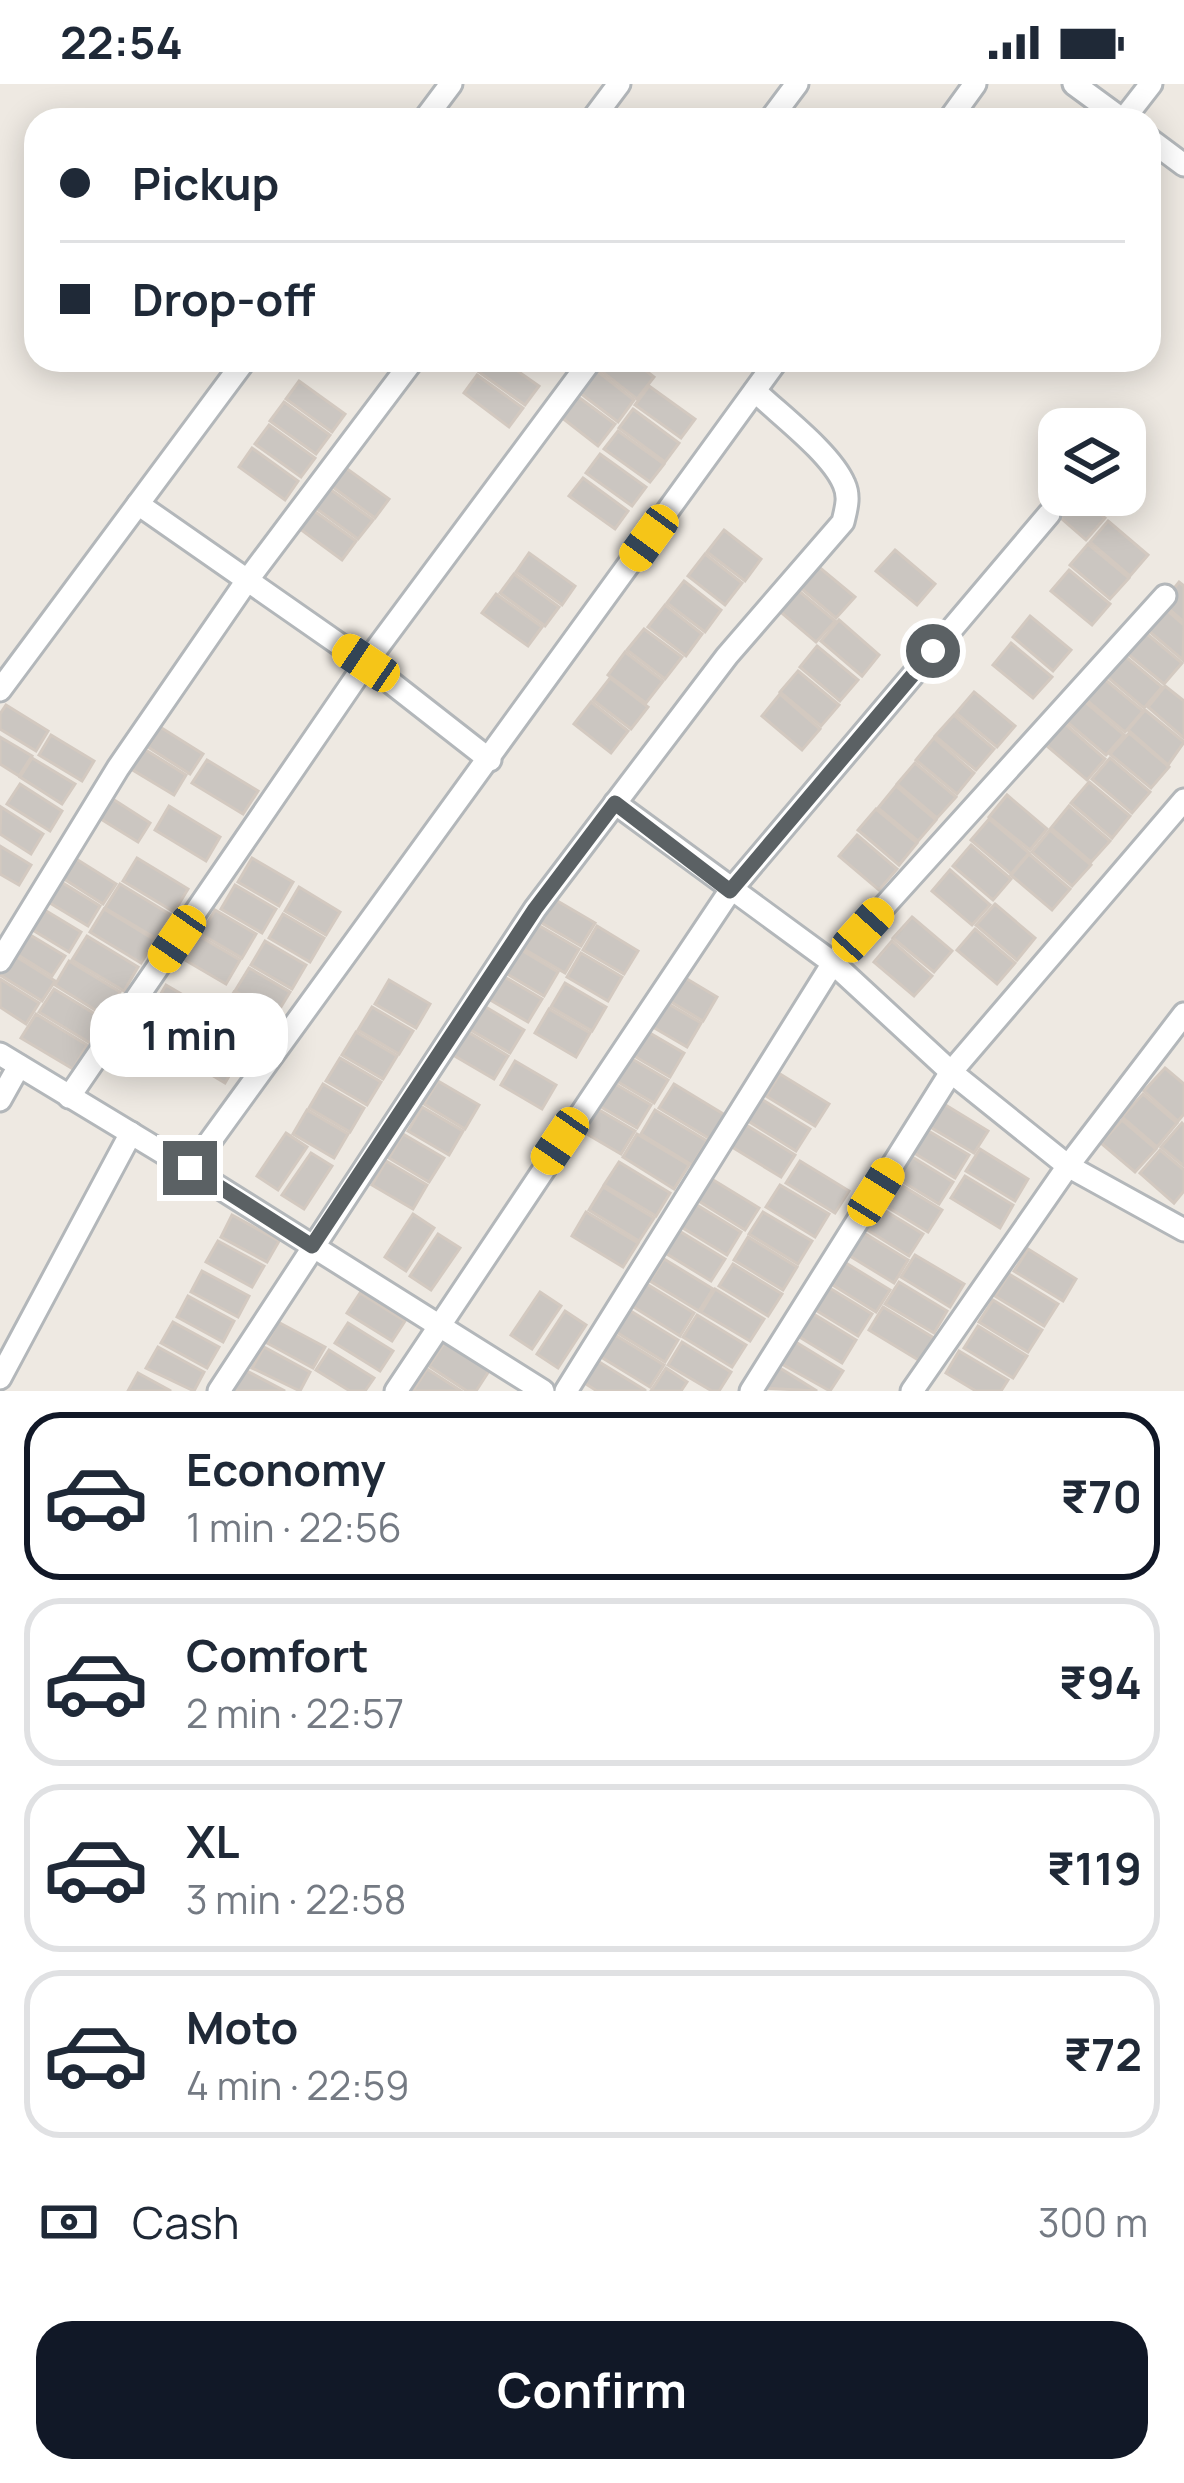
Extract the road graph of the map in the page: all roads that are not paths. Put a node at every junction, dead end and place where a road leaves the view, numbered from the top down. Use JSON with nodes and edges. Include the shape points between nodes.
{"nodes":[{"id":1,"x":1074,"y":84,"type":"edge"},
{"id":2,"x":1151,"y":84,"type":"edge"},
{"id":3,"x":1107,"y":108,"type":"edge"},
{"id":4,"x":1132,"y":108,"type":"edge"},
{"id":5,"x":236,"y":372,"type":"edge"},
{"id":6,"x":403,"y":372,"type":"edge"},
{"id":7,"x":582,"y":372,"type":"edge"},
{"id":8,"x":768,"y":372,"type":"edge"},
{"id":9,"x":755,"y":391,"type":"junction"},
{"id":10,"x":138,"y":504,"type":"junction"},
{"id":11,"x":1047,"y":516,"type":"edge"},
{"id":12,"x":246,"y":582,"type":"junction"},
{"id":13,"x":1165,"y":596,"type":"dead end"},
{"id":14,"x":366,"y":663,"type":"junction"},
{"id":15,"x":0,"y":690,"type":"edge"},
{"id":16,"x":490,"y":760,"type":"junction"},
{"id":17,"x":1184,"y":800,"type":"edge"},
{"id":18,"x":615,"y":803,"type":"junction"},
{"id":19,"x":730,"y":891,"type":"junction"},
{"id":20,"x":0,"y":961,"type":"edge"},
{"id":21,"x":833,"y":963,"type":"junction"},
{"id":22,"x":1184,"y":1014,"type":"edge"},
{"id":23,"x":9,"y":1060,"type":"edge"},
{"id":24,"x":951,"y":1072,"type":"junction"},
{"id":25,"x":69,"y":1096,"type":"junction"},
{"id":26,"x":0,"y":1100,"type":"edge"},
{"id":27,"x":131,"y":1133,"type":"junction"},
{"id":28,"x":1068,"y":1166,"type":"junction"},
{"id":29,"x":190,"y":1168,"type":"junction"},
{"id":30,"x":1182,"y":1225,"type":"edge"},
{"id":31,"x":312,"y":1246,"type":"junction"},
{"id":32,"x":436,"y":1326,"type":"junction"},
{"id":33,"x":0,"y":1378,"type":"edge"},
{"id":34,"x":220,"y":1391,"type":"edge"},
{"id":35,"x":396,"y":1391,"type":"edge"},
{"id":36,"x":543,"y":1391,"type":"edge"},
{"id":37,"x":566,"y":1391,"type":"edge"},
{"id":38,"x":751,"y":1391,"type":"edge"},
{"id":39,"x":912,"y":1391,"type":"edge"}],
"edges":[{"from":1,"to":3,"type":"street"},
{"from":2,"to":4,"type":"street"},
{"from":5,"to":10,"type":"street"},
{"from":6,"to":12,"type":"street"},
{"from":7,"to":14,"type":"street"},
{"from":8,"to":9,"type":"street"},
{"from":9,"to":16,"type":"street"},
{"from":9,"to":18,"type":"street","via":[[831,464],[845,485],[843,523]]},
{"from":10,"to":12,"type":"street"},
{"from":10,"to":15,"type":"street"},
{"from":11,"to":19,"type":"street"},
{"from":12,"to":14,"type":"street"},
{"from":12,"to":20,"type":"street","via":[[118,768]]},
{"from":13,"to":21,"type":"street"},
{"from":14,"to":16,"type":"street"},
{"from":14,"to":25,"type":"street"},
{"from":16,"to":29,"type":"street"},
{"from":17,"to":24,"type":"street"},
{"from":18,"to":19,"type":"street"},
{"from":18,"to":31,"type":"street","via":[[535,909]]},
{"from":19,"to":21,"type":"street"},
{"from":19,"to":32,"type":"street"},
{"from":21,"to":24,"type":"street"},
{"from":21,"to":37,"type":"street"},
{"from":22,"to":28,"type":"street"},
{"from":23,"to":25,"type":"street"},
{"from":23,"to":26,"type":"street"},
{"from":24,"to":28,"type":"street"},
{"from":24,"to":38,"type":"street"},
{"from":25,"to":27,"type":"street"},
{"from":27,"to":29,"type":"street"},
{"from":27,"to":33,"type":"street"},
{"from":28,"to":30,"type":"street"},
{"from":28,"to":39,"type":"street"},
{"from":29,"to":31,"type":"street"},
{"from":31,"to":32,"type":"street"},
{"from":31,"to":34,"type":"street"},
{"from":32,"to":35,"type":"street"},
{"from":32,"to":36,"type":"street"}]}
